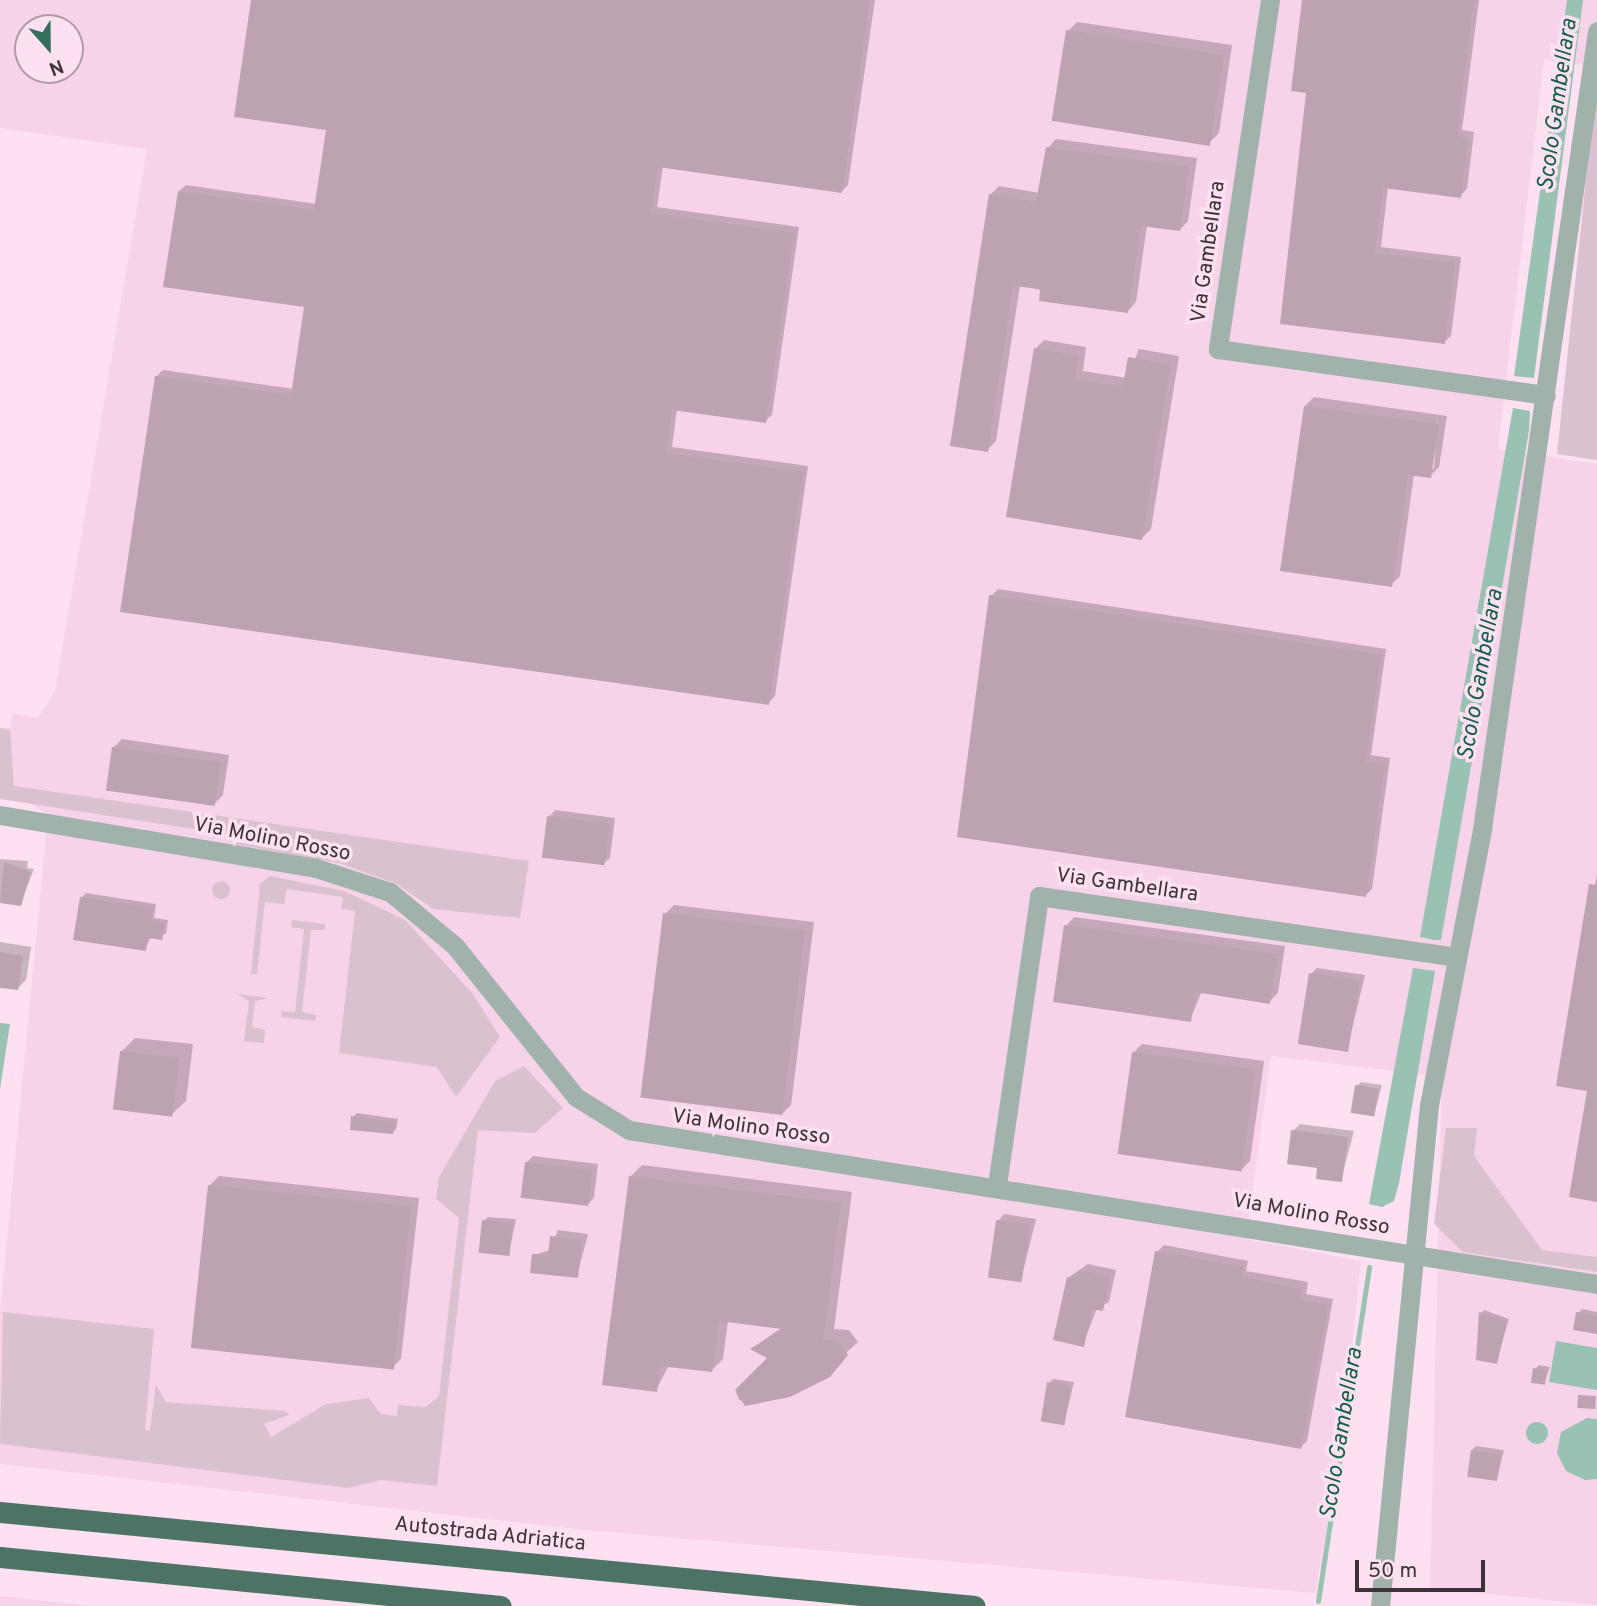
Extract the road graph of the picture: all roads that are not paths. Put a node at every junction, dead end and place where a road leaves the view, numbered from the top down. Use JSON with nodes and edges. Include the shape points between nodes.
{"nodes":[{"id":1,"x":1270,"y":0,"type":"edge"},
{"id":2,"x":1597,"y":30,"type":"edge"},
{"id":3,"x":1546,"y":395,"type":"junction"},
{"id":4,"x":0,"y":815,"type":"edge"},
{"id":5,"x":1455,"y":957,"type":"junction"},
{"id":6,"x":997,"y":1185,"type":"junction"},
{"id":7,"x":1412,"y":1255,"type":"junction"},
{"id":8,"x":1597,"y":1284,"type":"edge"},
{"id":9,"x":0,"y":1512,"type":"edge"},
{"id":10,"x":0,"y":1557,"type":"edge"},
{"id":11,"x":1380,"y":1605,"type":"edge"},
{"id":12,"x":502,"y":1606,"type":"edge"},
{"id":13,"x":974,"y":1606,"type":"edge"}],
"edges":[{"from":1,"to":3,"type":"street","name":"Via Gambellara","via":[[1218,349]]},
{"from":2,"to":3,"type":"street"},
{"from":3,"to":5,"type":"street","via":[[1482,829]]},
{"from":4,"to":6,"type":"street","name":"Via Molino Rosso","via":[[316,868],[390,892],[456,946],[576,1097],[629,1130]]},
{"from":5,"to":6,"type":"street","name":"Via Gambellara","via":[[1039,896]]},
{"from":5,"to":7,"type":"street","via":[[1429,1105]]},
{"from":6,"to":7,"type":"street","name":"Via Molino Rosso"},
{"from":7,"to":8,"type":"street","name":"Via Molino Rosso"},
{"from":7,"to":11,"type":"street"},
{"from":9,"to":13,"type":"highway","name":"Autostrada Adriatica"},
{"from":10,"to":12,"type":"highway"}]}
